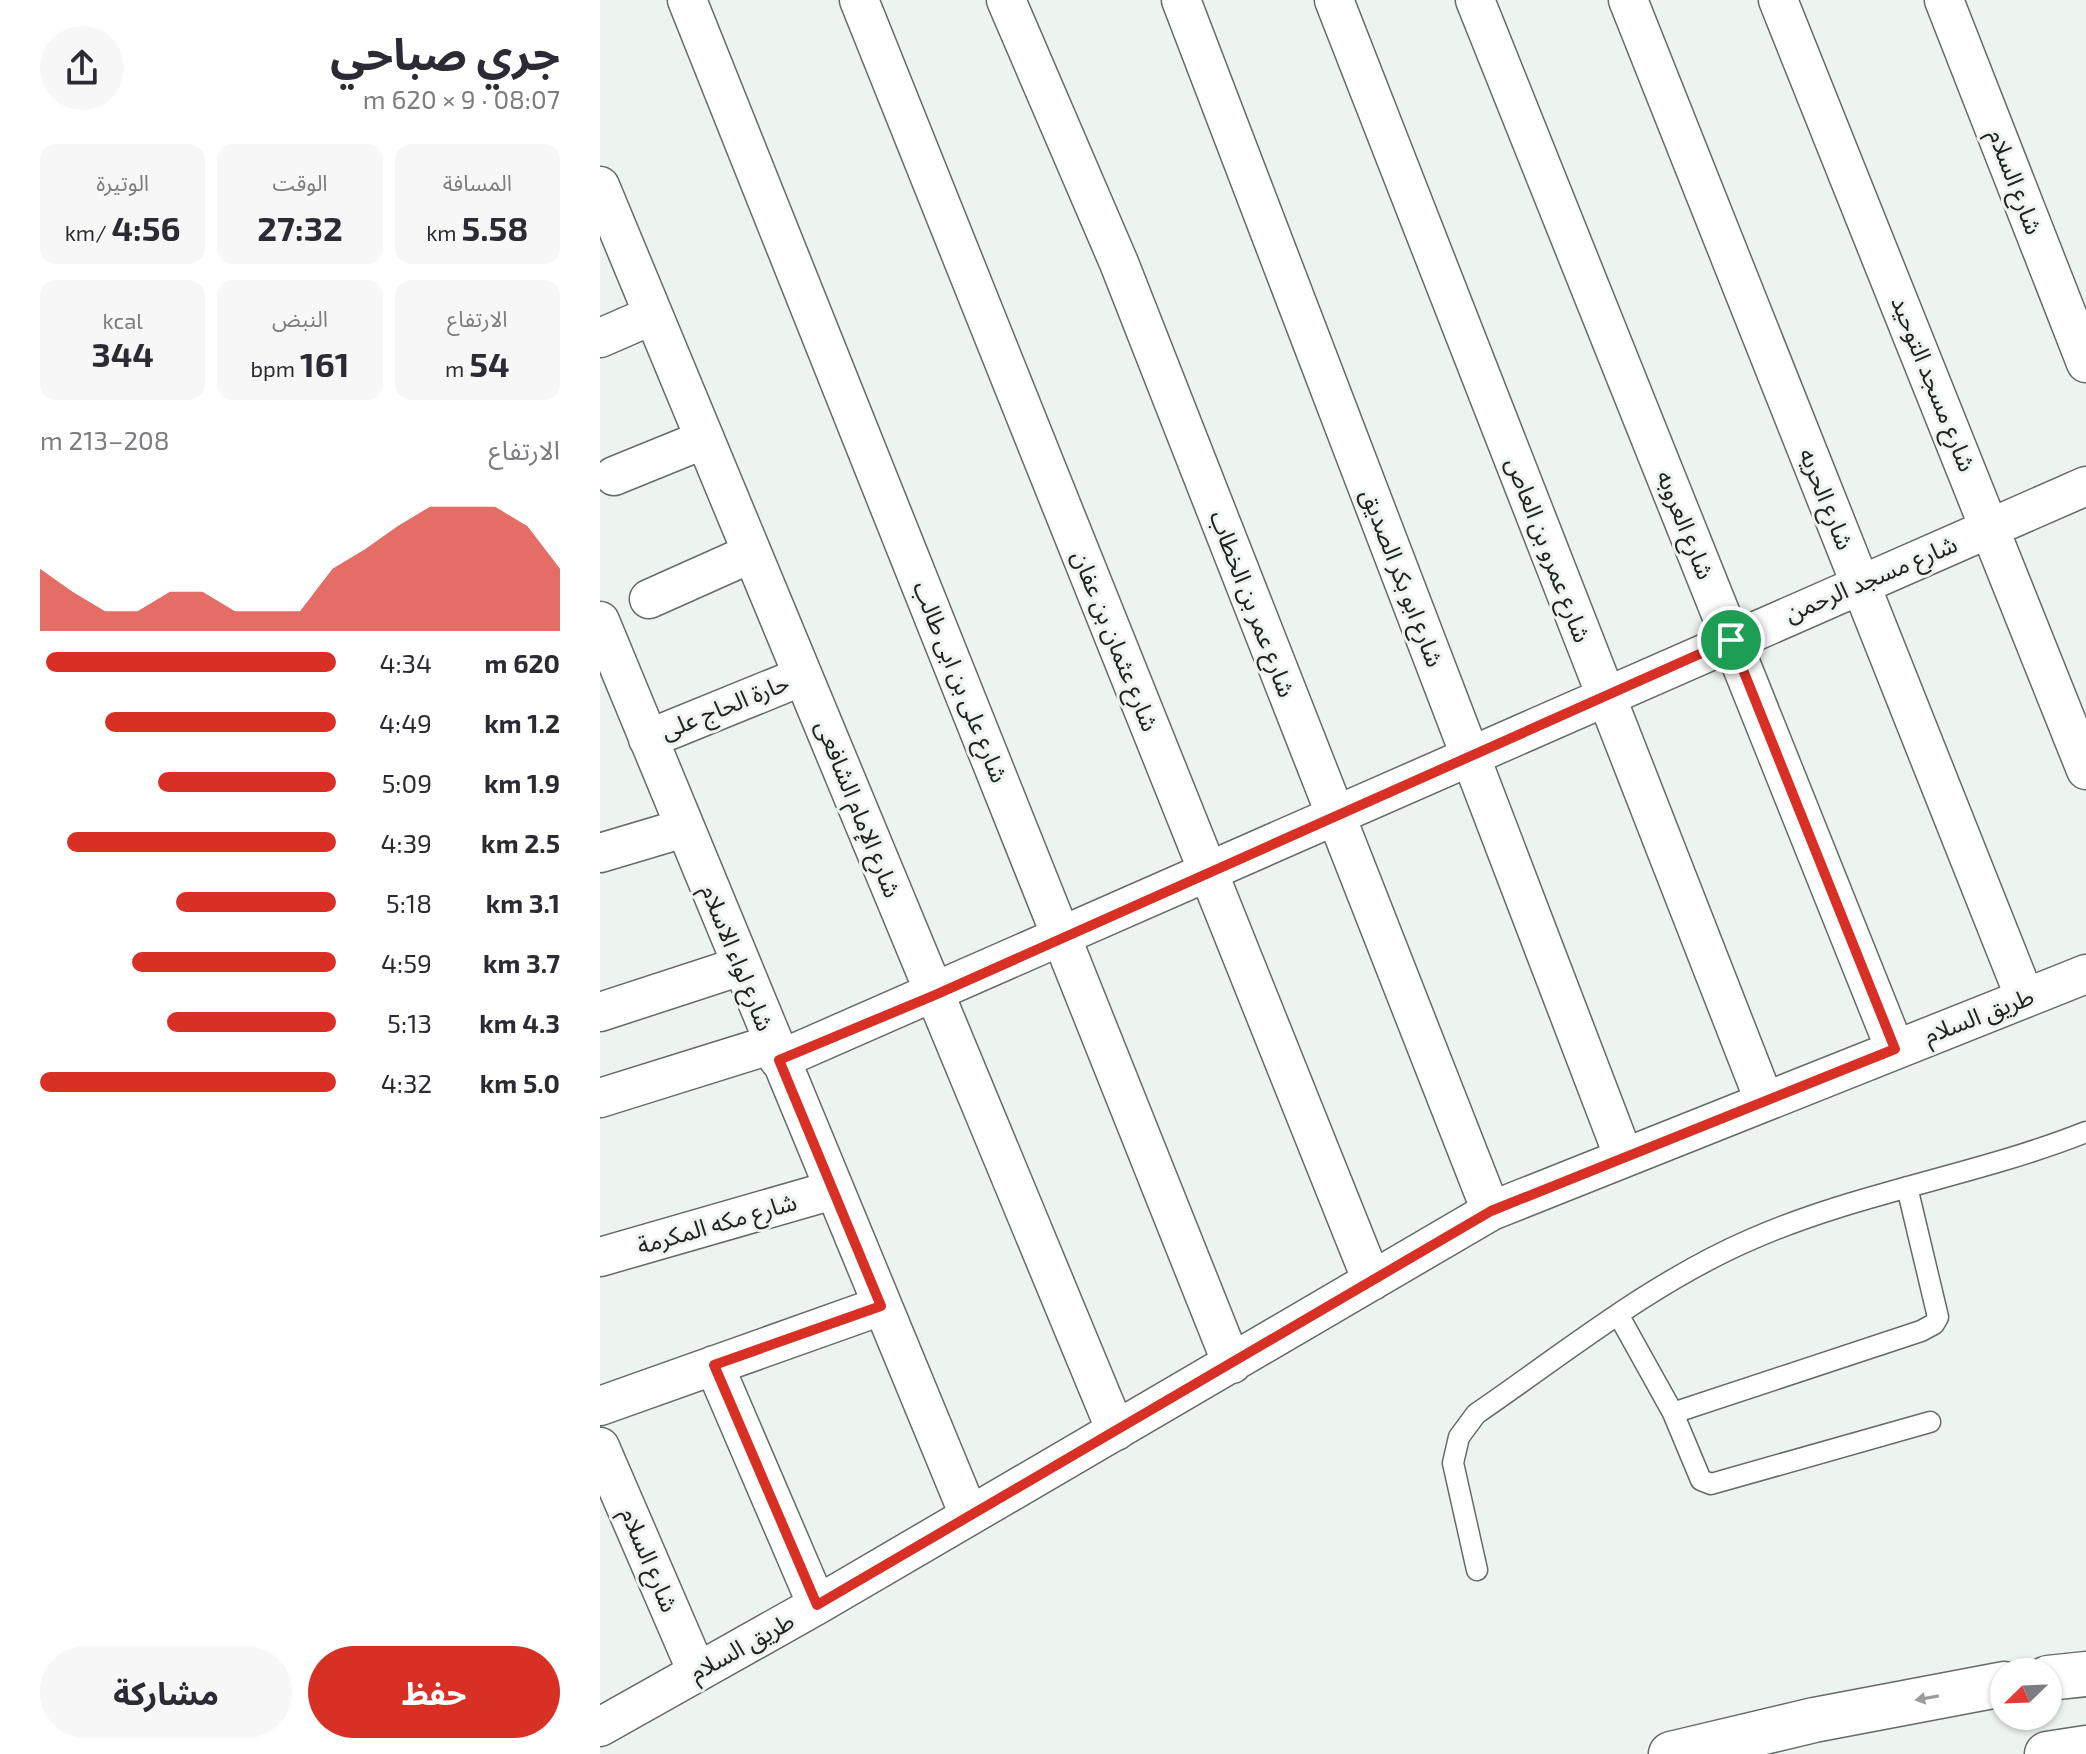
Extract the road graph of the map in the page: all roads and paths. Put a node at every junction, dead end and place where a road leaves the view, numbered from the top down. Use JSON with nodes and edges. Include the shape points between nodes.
{"nodes":[{"id":1,"x":687,"y":0,"type":"edge"},
{"id":2,"x":859,"y":0,"type":"edge"},
{"id":3,"x":1006,"y":0,"type":"edge"},
{"id":4,"x":1181,"y":0,"type":"edge"},
{"id":5,"x":1334,"y":0,"type":"edge"},
{"id":6,"x":1475,"y":0,"type":"edge"},
{"id":7,"x":1628,"y":0,"type":"edge"},
{"id":8,"x":1778,"y":0,"type":"edge"},
{"id":9,"x":1944,"y":0,"type":"edge"},
{"id":10,"x":602,"y":196,"type":"edge"},
{"id":11,"x":653,"y":315,"type":"junction"},
{"id":12,"x":600,"y":338,"type":"edge"},
{"id":13,"x":2086,"y":363,"type":"edge"},
{"id":14,"x":705,"y":439,"type":"junction"},
{"id":15,"x":614,"y":476,"type":"dead end"},
{"id":16,"x":2086,"y":486,"type":"edge"},
{"id":17,"x":1991,"y":527,"type":"junction"},
{"id":18,"x":752,"y":553,"type":"junction"},
{"id":19,"x":1860,"y":584,"type":"junction"},
{"id":20,"x":649,"y":599,"type":"dead end"},
{"id":21,"x":600,"y":621,"type":"edge"},
{"id":22,"x":1731,"y":640,"type":"junction"},
{"id":23,"x":803,"y":676,"type":"junction"},
{"id":24,"x":1605,"y":696,"type":"junction"},
{"id":25,"x":616,"y":706,"type":"edge"},
{"id":26,"x":648,"y":739,"type":"junction"},
{"id":27,"x":1470,"y":756,"type":"junction"},
{"id":28,"x":2086,"y":770,"type":"edge"},
{"id":29,"x":1334,"y":816,"type":"junction"},
{"id":30,"x":684,"y":828,"type":"junction"},
{"id":31,"x":600,"y":853,"type":"edge"},
{"id":32,"x":1208,"y":873,"type":"junction"},
{"id":33,"x":1063,"y":938,"type":"junction"},
{"id":34,"x":741,"y":966,"type":"junction"},
{"id":35,"x":2086,"y":974,"type":"edge"},
{"id":36,"x":935,"y":995,"type":"junction"},
{"id":37,"x":2025,"y":998,"type":"junction"},
{"id":38,"x":600,"y":1012,"type":"edge"},
{"id":39,"x":1895,"y":1049,"type":"junction"},
{"id":40,"x":776,"y":1052,"type":"junction"},
{"id":41,"x":600,"y":1098,"type":"edge"},
{"id":42,"x":1764,"y":1100,"type":"junction"},
{"id":43,"x":2086,"y":1132,"type":"edge"},
{"id":44,"x":1623,"y":1155,"type":"junction"},
{"id":45,"x":1907,"y":1187,"type":"junction"},
{"id":46,"x":833,"y":1190,"type":"junction"},
{"id":47,"x":1491,"y":1211,"type":"junction"},
{"id":48,"x":600,"y":1257,"type":"edge"},
{"id":49,"x":1372,"y":1281,"type":"junction"},
{"id":50,"x":881,"y":1306,"type":"junction"},
{"id":51,"x":1619,"y":1316,"type":"junction"},
{"id":52,"x":1232,"y":1364,"type":"junction"},
{"id":53,"x":714,"y":1365,"type":"junction"},
{"id":54,"x":600,"y":1406,"type":"edge"},
{"id":55,"x":1673,"y":1413,"type":"junction"},
{"id":56,"x":1930,"y":1422,"type":"dead end"},
{"id":57,"x":1116,"y":1431,"type":"junction"},
{"id":58,"x":600,"y":1447,"type":"edge"},
{"id":59,"x":969,"y":1515,"type":"junction"},
{"id":60,"x":1477,"y":1570,"type":"dead end"},
{"id":61,"x":817,"y":1605,"type":"junction"},
{"id":62,"x":697,"y":1672,"type":"junction"},
{"id":63,"x":2086,"y":1674,"type":"edge"},
{"id":64,"x":2062,"y":1677,"type":"edge"},
{"id":65,"x":1990,"y":1687,"type":"edge"},
{"id":66,"x":600,"y":1727,"type":"edge"},
{"id":67,"x":2086,"y":1748,"type":"edge"},
{"id":68,"x":1671,"y":1754,"type":"edge"},
{"id":69,"x":2047,"y":1754,"type":"edge"}],
"edges":[{"from":1,"to":33,"type":"street","name":"شارع على بن ابى طالب"},
{"from":2,"to":32,"type":"street","name":"شارع عثمان بن عفان"},
{"from":3,"to":29,"type":"street","name":"شارع عمر بن الخطاب","via":[[1119,263]]},
{"from":4,"to":27,"type":"street","name":"شارع ابو بكر الصديق"},
{"from":5,"to":24,"type":"street","name":"شارع عمرو بن العاص"},
{"from":6,"to":22,"type":"street","name":"شارع العروبه"},
{"from":7,"to":19,"type":"street","name":"شارع الحريه"},
{"from":8,"to":17,"type":"street","name":"شارع مسجد التوحيد"},
{"from":9,"to":13,"type":"street","name":"شارع السلام"},
{"from":10,"to":11,"type":"street","name":"شارع الإمام الشافعى"},
{"from":11,"to":12,"type":"street"},
{"from":11,"to":14,"type":"street","name":"شارع الإمام الشافعى"},
{"from":14,"to":15,"type":"street"},
{"from":14,"to":18,"type":"street","name":"شارع الإمام الشافعى"},
{"from":16,"to":17,"type":"street","name":"شارع مسجد الرحمن"},
{"from":17,"to":19,"type":"street","name":"شارع مسجد الرحمن"},
{"from":17,"to":28,"type":"street","name":"شارع مسجد التوحيد"},
{"from":18,"to":20,"type":"street"},
{"from":18,"to":23,"type":"street","name":"شارع الإمام الشافعى"},
{"from":19,"to":22,"type":"street","name":"شارع مسجد الرحمن"},
{"from":19,"to":37,"type":"street","name":"شارع الحريه"},
{"from":21,"to":25,"type":"street","name":"شارع لواء الاسلام"},
{"from":22,"to":24,"type":"street","name":"شارع مسجد الرحمن"},
{"from":22,"to":39,"type":"street","name":"شارع العروبه"},
{"from":23,"to":26,"type":"street","name":"حارة الحاج على"},
{"from":23,"to":36,"type":"street","name":"شارع الإمام الشافعى"},
{"from":24,"to":27,"type":"street","name":"شارع مسجد الرحمن"},
{"from":24,"to":42,"type":"street","name":"شارع عمرو بن العاص"},
{"from":25,"to":26,"type":"street","name":"شارع لواء الاسلام"},
{"from":26,"to":30,"type":"street","name":"شارع لواء الاسلام"},
{"from":27,"to":29,"type":"street","name":"شارع مسجد الرحمن"},
{"from":27,"to":44,"type":"street","name":"شارع ابو بكر الصديق"},
{"from":29,"to":32,"type":"street","name":"شارع مسجد الرحمن"},
{"from":29,"to":47,"type":"street","name":"شارع عمر بن الخطاب"},
{"from":30,"to":31,"type":"street"},
{"from":30,"to":34,"type":"street","name":"شارع لواء الاسلام"},
{"from":32,"to":33,"type":"street","name":"شارع مسجد الرحمن"},
{"from":32,"to":49,"type":"street","name":"شارع عثمان بن عفان"},
{"from":33,"to":36,"type":"street","name":"شارع مسجد الرحمن"},
{"from":33,"to":52,"type":"street","name":"شارع على بن ابى طالب"},
{"from":34,"to":38,"type":"street"},
{"from":34,"to":40,"type":"street","name":"شارع لواء الاسلام"},
{"from":35,"to":37,"type":"street","name":"طريق السلام"},
{"from":36,"to":40,"type":"street","name":"شارع مسجد الرحمن"},
{"from":36,"to":57,"type":"street","name":"شارع الإمام الشافعى"},
{"from":37,"to":39,"type":"street","name":"طريق السلام"},
{"from":39,"to":42,"type":"street","name":"طريق السلام"},
{"from":40,"to":41,"type":"street","name":"شارع مسجد الرحمن"},
{"from":40,"to":46,"type":"street","name":"شارع لواء الاسلام"},
{"from":42,"to":44,"type":"street","name":"طريق السلام"},
{"from":43,"to":45,"type":"lane"},
{"from":44,"to":47,"type":"street","name":"طريق السلام"},
{"from":45,"to":51,"type":"lane","via":[[1750,1240],[1678,1276]]},
{"from":45,"to":55,"type":"lane","via":[[1938,1317],[1934,1324]]},
{"from":46,"to":48,"type":"street","name":"شارع مكه المكرمة"},
{"from":46,"to":50,"type":"street","name":"شارع لواء الاسلام"},
{"from":47,"to":49,"type":"street","name":"طريق السلام"},
{"from":49,"to":52,"type":"street","name":"طريق السلام"},
{"from":50,"to":53,"type":"street"},
{"from":50,"to":59,"type":"street","name":"شارع لواء الاسلام"},
{"from":51,"to":55,"type":"lane"},
{"from":51,"to":60,"type":"lane","via":[[1476,1414],[1459,1437],[1453,1463]]},
{"from":52,"to":57,"type":"street","name":"طريق السلام"},
{"from":53,"to":54,"type":"street"},
{"from":53,"to":61,"type":"street"},
{"from":55,"to":56,"type":"lane","via":[[1701,1480],[1711,1484]]},
{"from":57,"to":59,"type":"street","name":"طريق السلام"},
{"from":58,"to":62,"type":"street","name":"شارع السلام"},
{"from":59,"to":61,"type":"street","name":"طريق السلام"},
{"from":61,"to":62,"type":"street","name":"طريق السلام"},
{"from":62,"to":66,"type":"street","name":"طريق السلام"},
{"from":63,"to":64,"type":"street"},
{"from":65,"to":68,"type":"street","one_way":true},
{"from":67,"to":69,"type":"street"}]}
